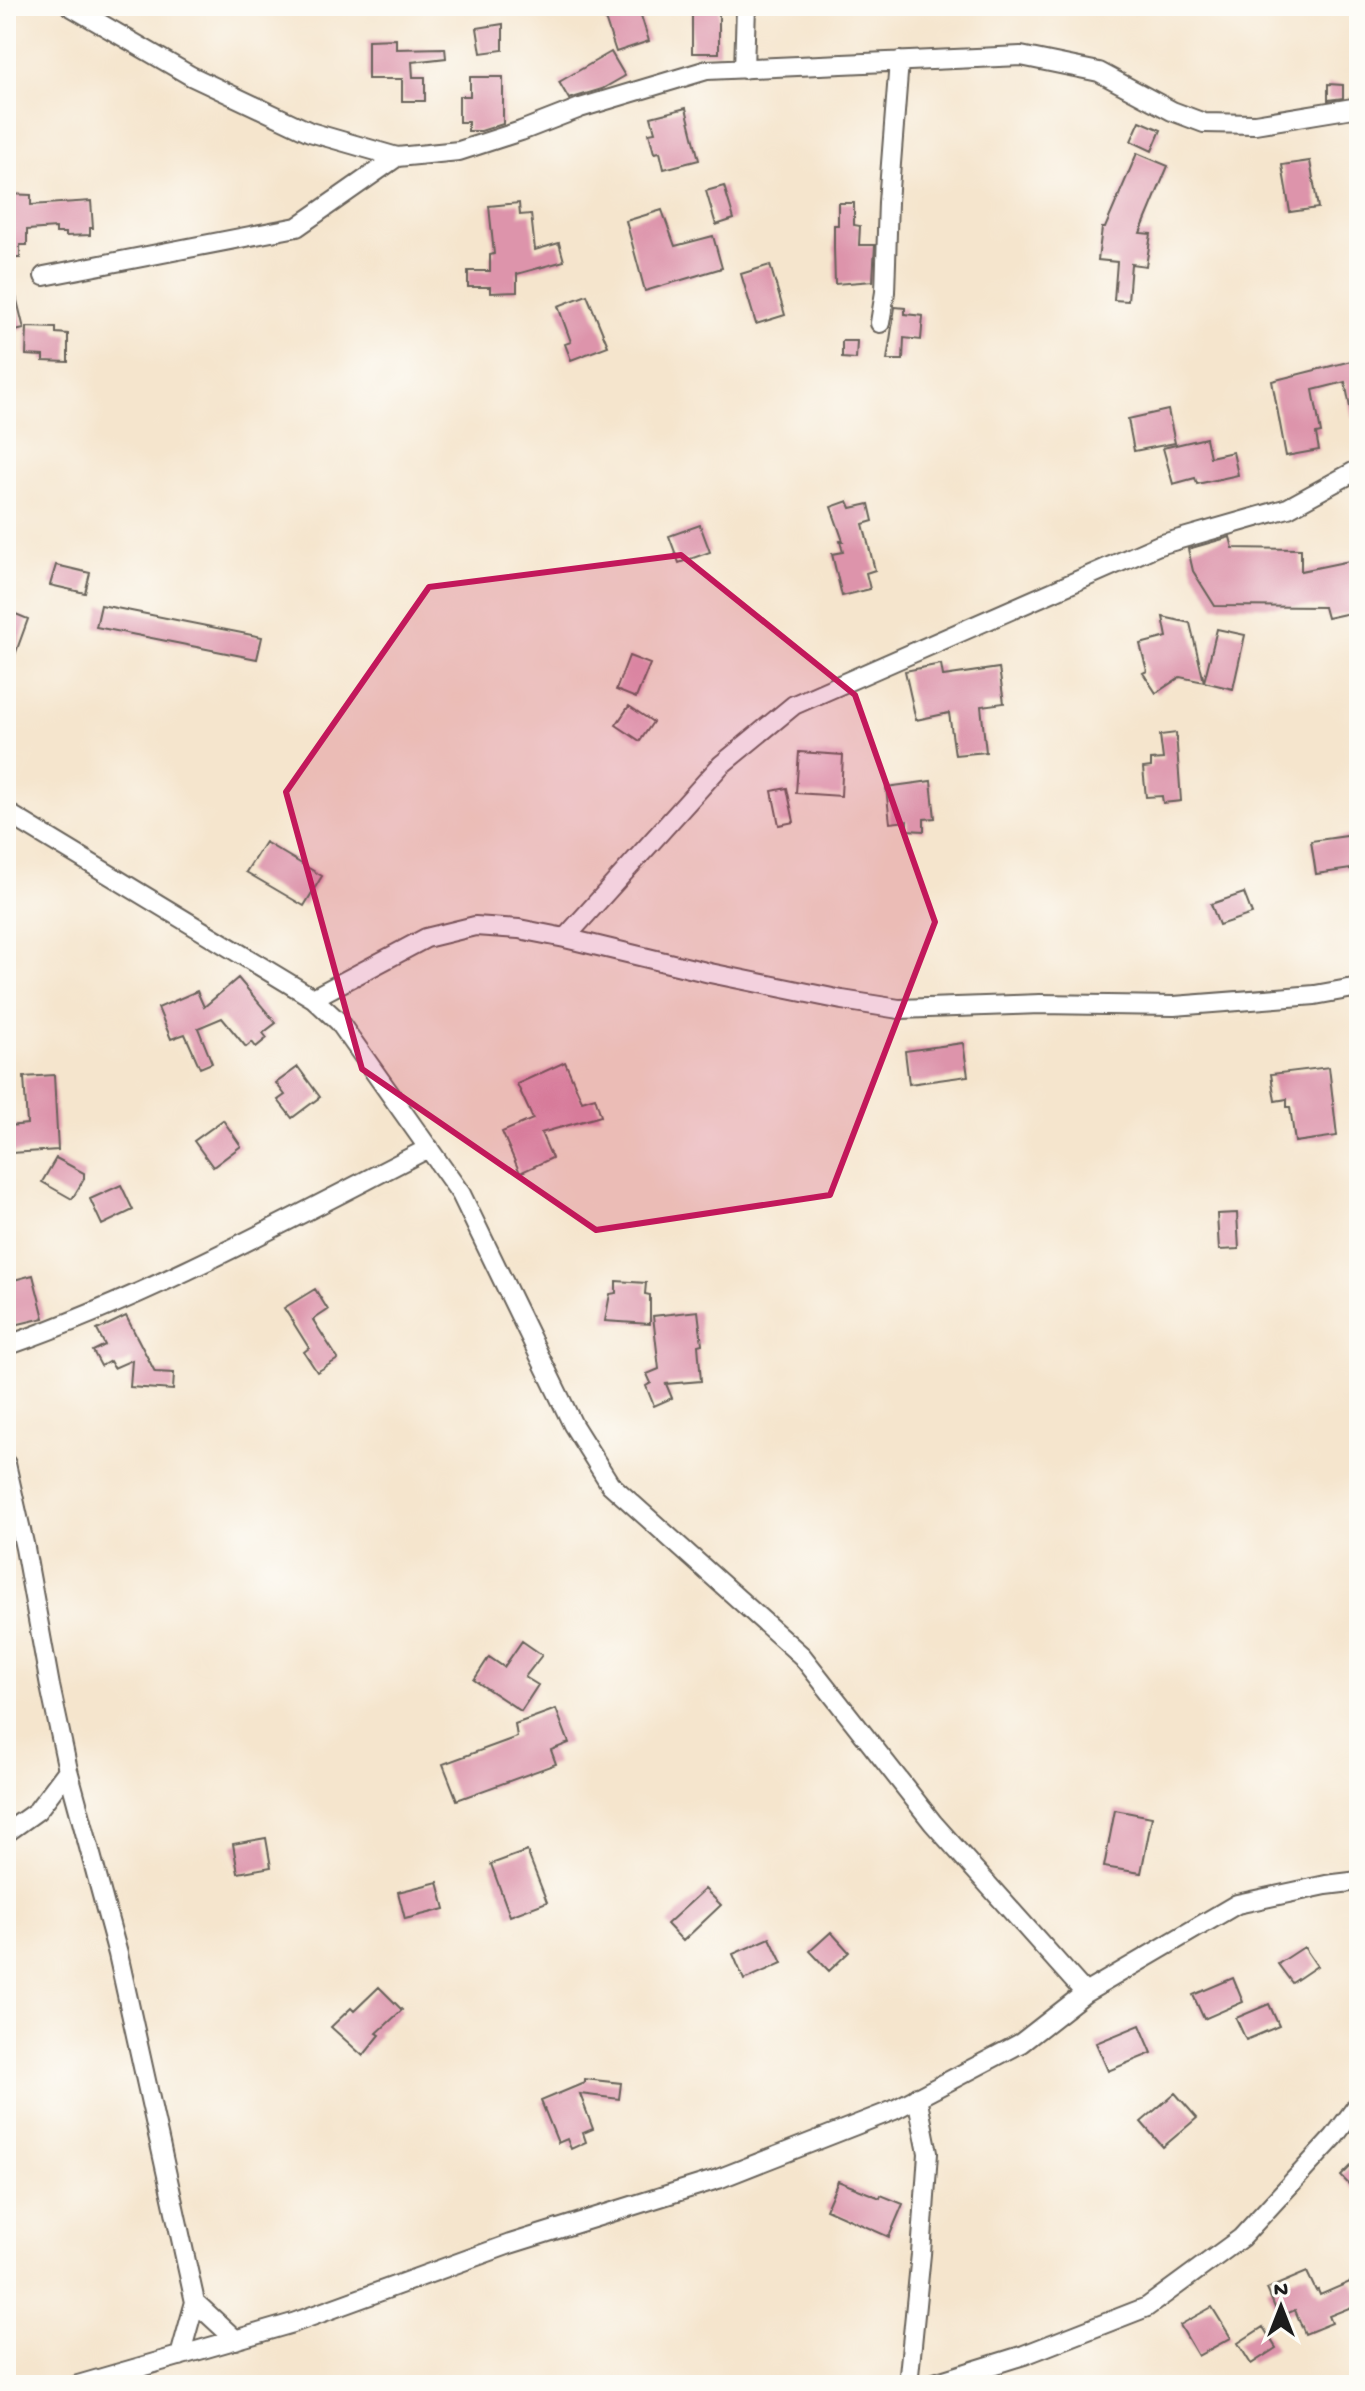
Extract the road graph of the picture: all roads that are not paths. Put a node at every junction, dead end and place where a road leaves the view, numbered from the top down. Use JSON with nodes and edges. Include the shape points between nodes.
{"nodes":[{"id":1,"x":70,"y":6,"type":"edge"},
{"id":2,"x":746,"y":6,"type":"edge"},
{"id":3,"x":899,"y":61,"type":"junction"},
{"id":4,"x":744,"y":69,"type":"junction"},
{"id":5,"x":1359,"y":107,"type":"edge"},
{"id":6,"x":397,"y":157,"type":"junction"},
{"id":7,"x":44,"y":276,"type":"dead end"},
{"id":8,"x":880,"y":323,"type":"dead end"},
{"id":9,"x":1359,"y":469,"type":"edge"},
{"id":10,"x":6,"y":812,"type":"edge"},
{"id":11,"x":565,"y":938,"type":"junction"},
{"id":12,"x":1359,"y":987,"type":"edge"},
{"id":13,"x":313,"y":998,"type":"junction"},
{"id":14,"x":429,"y":1148,"type":"junction"},
{"id":15,"x":6,"y":1346,"type":"edge"},
{"id":16,"x":6,"y":1464,"type":"edge"},
{"id":17,"x":68,"y":1770,"type":"junction"},
{"id":18,"x":6,"y":1833,"type":"edge"},
{"id":19,"x":1359,"y":1881,"type":"edge"},
{"id":20,"x":1085,"y":1993,"type":"junction"},
{"id":21,"x":917,"y":2097,"type":"junction"},
{"id":22,"x":1359,"y":2103,"type":"edge"},
{"id":23,"x":195,"y":2302,"type":"junction"},
{"id":24,"x":236,"y":2340,"type":"junction"},
{"id":25,"x":180,"y":2356,"type":"junction"},
{"id":26,"x":78,"y":2385,"type":"edge"},
{"id":27,"x":908,"y":2385,"type":"edge"},
{"id":28,"x":928,"y":2385,"type":"edge"}],
"edges":[{"from":1,"to":6,"type":"street","via":[[191,76],[310,132]]},
{"from":2,"to":4,"type":"street"},
{"from":3,"to":4,"type":"street"},
{"from":3,"to":5,"type":"street","via":[[1021,56],[1099,72],[1204,123],[1255,124]]},
{"from":3,"to":8,"type":"street"},
{"from":4,"to":6,"type":"street","via":[[707,70],[655,84],[459,151]]},
{"from":6,"to":7,"type":"street","via":[[297,227]]},
{"from":9,"to":11,"type":"street","via":[[1288,508],[1159,545],[794,705],[721,765]]},
{"from":10,"to":13,"type":"street"},
{"from":11,"to":12,"type":"street","via":[[710,973],[899,1009],[1174,1006]]},
{"from":11,"to":13,"type":"street","via":[[475,926],[426,938]]},
{"from":13,"to":14,"type":"street","via":[[339,1022]]},
{"from":14,"to":15,"type":"street","via":[[164,1283]]},
{"from":14,"to":20,"type":"street","via":[[461,1194],[573,1425],[610,1484],[802,1656],[933,1823]]},
{"from":16,"to":17,"type":"street"},
{"from":17,"to":18,"type":"street","via":[[37,1811]]},
{"from":17,"to":23,"type":"street","via":[[118,1954]]},
{"from":19,"to":20,"type":"street","via":[[1237,1904]]},
{"from":20,"to":21,"type":"street","via":[[1021,2043]]},
{"from":21,"to":24,"type":"street","via":[[718,2179],[510,2244]]},
{"from":21,"to":27,"type":"street","via":[[928,2153]]},
{"from":22,"to":28,"type":"street","via":[[1241,2238],[1147,2307]]},
{"from":23,"to":24,"type":"street"},
{"from":23,"to":25,"type":"street"},
{"from":24,"to":25,"type":"street"},
{"from":25,"to":26,"type":"street"}]}
